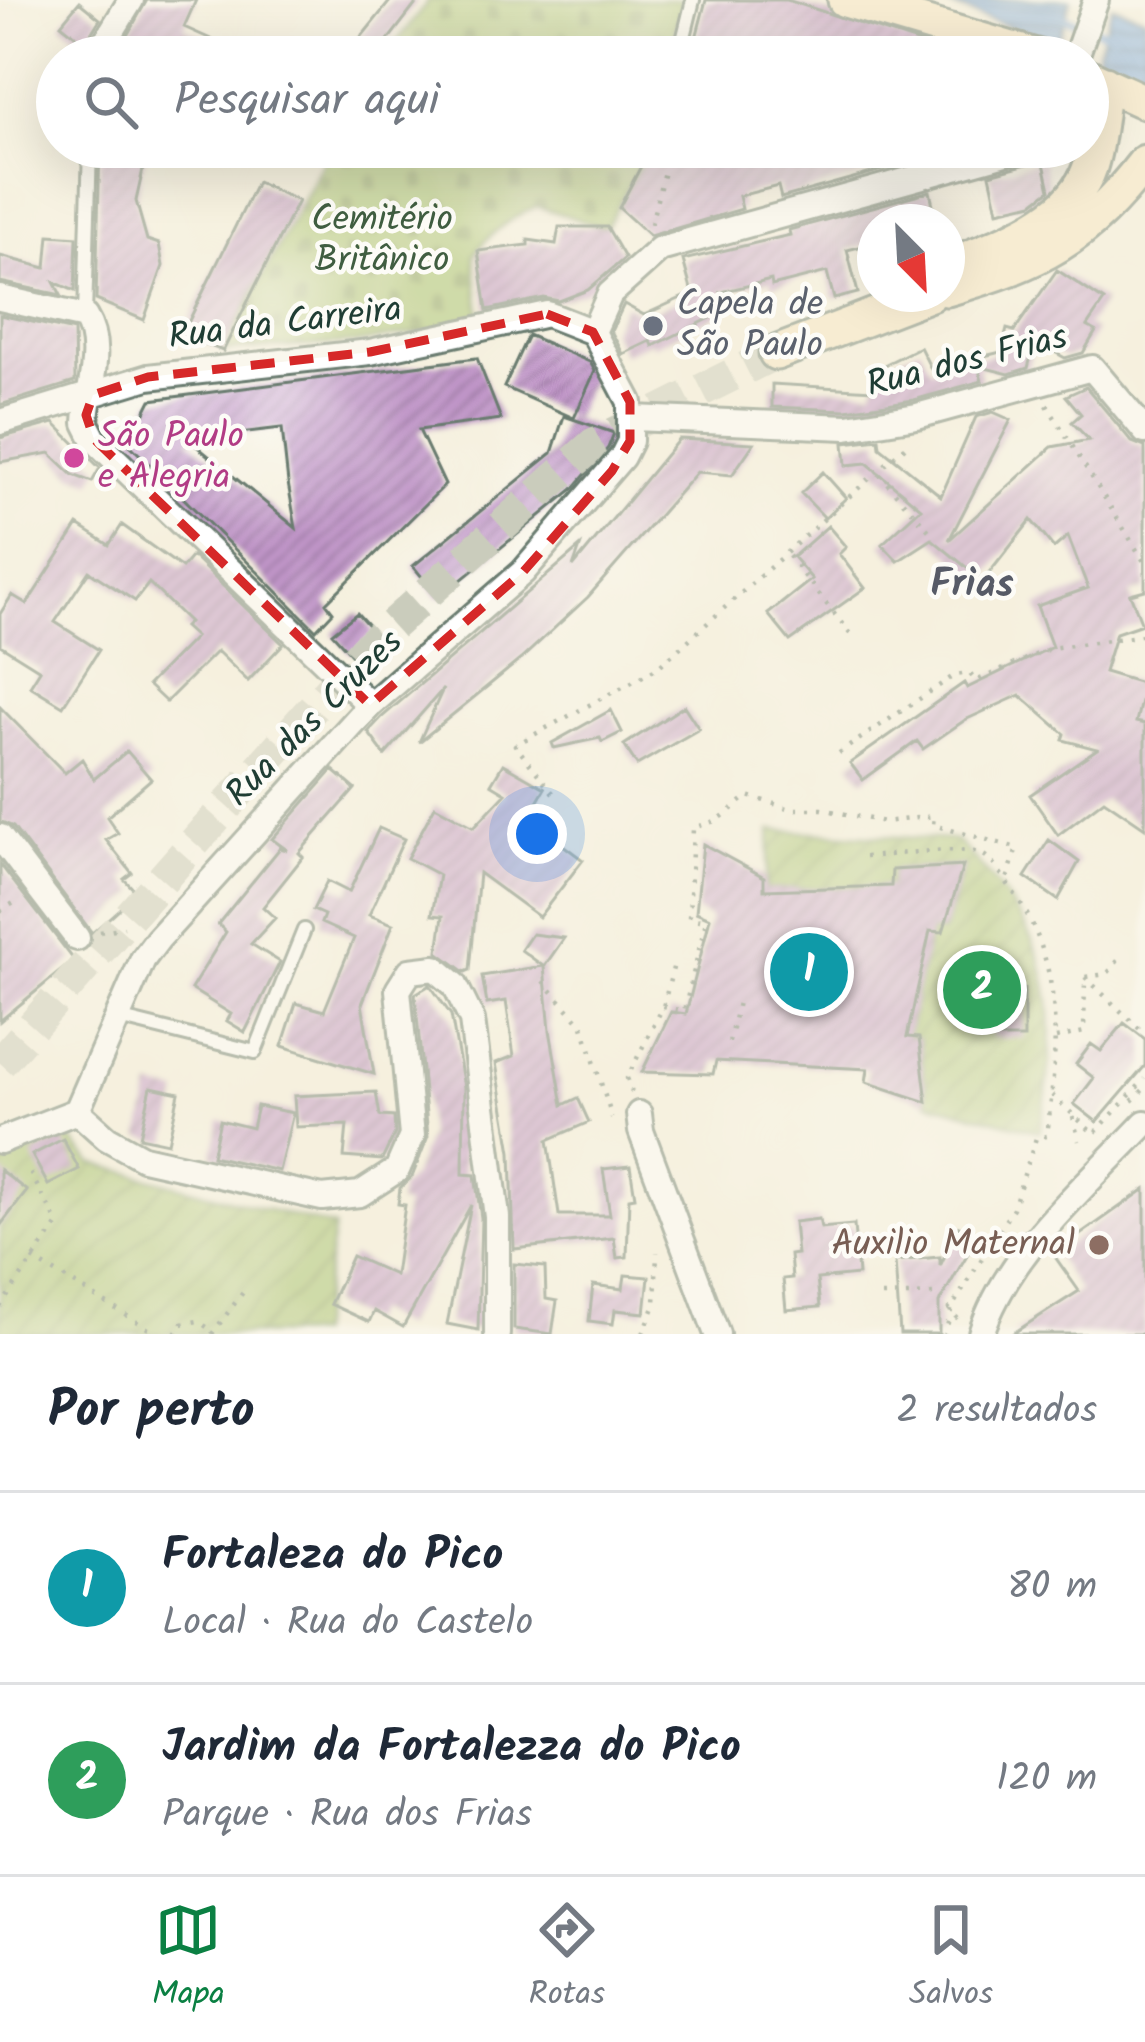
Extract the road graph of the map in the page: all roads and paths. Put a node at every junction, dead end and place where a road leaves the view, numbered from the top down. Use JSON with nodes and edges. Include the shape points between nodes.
{"nodes":[{"id":1,"x":131,"y":0,"type":"edge"},
{"id":2,"x":693,"y":0,"type":"edge"},
{"id":3,"x":845,"y":0,"type":"edge"},
{"id":4,"x":1096,"y":0,"type":"edge"},
{"id":5,"x":109,"y":36,"type":"edge"},
{"id":6,"x":685,"y":36,"type":"edge"},
{"id":7,"x":968,"y":36,"type":"edge"},
{"id":8,"x":1093,"y":36,"type":"edge"},
{"id":9,"x":1109,"y":81,"type":"edge"},
{"id":10,"x":1145,"y":102,"type":"edge"},
{"id":11,"x":1145,"y":163,"type":"edge"},
{"id":12,"x":89,"y":168,"type":"edge"},
{"id":13,"x":665,"y":168,"type":"edge"},
{"id":14,"x":951,"y":168,"type":"edge"},
{"id":15,"x":1087,"y":168,"type":"edge"},
{"id":16,"x":650,"y":227,"type":"dead end"},
{"id":17,"x":965,"y":259,"type":"edge"},
{"id":18,"x":965,"y":284,"type":"edge"},
{"id":19,"x":0,"y":298,"type":"edge"},
{"id":20,"x":870,"y":312,"type":"edge"},
{"id":21,"x":85,"y":317,"type":"junction"},
{"id":22,"x":593,"y":332,"type":"junction"},
{"id":23,"x":776,"y":353,"type":"tunnel mouth"},
{"id":24,"x":1036,"y":385,"type":"junction"},
{"id":25,"x":93,"y":395,"type":"junction"},
{"id":26,"x":917,"y":416,"type":"junction"},
{"id":27,"x":632,"y":418,"type":"junction"},
{"id":28,"x":0,"y":422,"type":"edge"},
{"id":29,"x":1145,"y":431,"type":"edge"},
{"id":30,"x":879,"y":475,"type":"junction"},
{"id":31,"x":932,"y":534,"type":"dead end"},
{"id":32,"x":789,"y":556,"type":"junction"},
{"id":33,"x":1145,"y":563,"type":"edge"},
{"id":34,"x":1145,"y":635,"type":"edge"},
{"id":35,"x":854,"y":639,"type":"dead end"},
{"id":36,"x":370,"y":705,"type":"junction"},
{"id":37,"x":839,"y":753,"type":"dead end"},
{"id":38,"x":553,"y":793,"type":"dead end"},
{"id":39,"x":0,"y":837,"type":"edge"},
{"id":40,"x":865,"y":857,"type":"dead end"},
{"id":41,"x":1006,"y":883,"type":"junction"},
{"id":42,"x":304,"y":930,"type":"dead end"},
{"id":43,"x":77,"y":938,"type":"dead end"},
{"id":44,"x":1120,"y":958,"type":"dead end"},
{"id":45,"x":675,"y":960,"type":"dead end"},
{"id":46,"x":1085,"y":977,"type":"junction"},
{"id":47,"x":738,"y":1002,"type":"dead end"},
{"id":48,"x":663,"y":1007,"type":"junction"},
{"id":49,"x":118,"y":1018,"type":"junction"},
{"id":50,"x":1145,"y":1034,"type":"edge"},
{"id":51,"x":1056,"y":1038,"type":"junction"},
{"id":52,"x":729,"y":1042,"type":"dead end"},
{"id":53,"x":1145,"y":1079,"type":"edge"},
{"id":54,"x":1124,"y":1088,"type":"dead end"},
{"id":55,"x":1131,"y":1094,"type":"junction"},
{"id":56,"x":1052,"y":1095,"type":"junction"},
{"id":57,"x":77,"y":1111,"type":"junction"},
{"id":58,"x":640,"y":1114,"type":"joint"},
{"id":59,"x":1073,"y":1114,"type":"junction"},
{"id":60,"x":1145,"y":1123,"type":"edge"},
{"id":61,"x":0,"y":1141,"type":"edge"},
{"id":62,"x":1079,"y":1141,"type":"dead end"},
{"id":63,"x":28,"y":1169,"type":"dead end"},
{"id":64,"x":33,"y":1259,"type":"junction"},
{"id":65,"x":244,"y":1291,"type":"dead end"},
{"id":66,"x":882,"y":1296,"type":"dead end"},
{"id":67,"x":0,"y":1307,"type":"edge"},
{"id":68,"x":952,"y":1307,"type":"junction"},
{"id":69,"x":717,"y":1331,"type":"edge"},
{"id":70,"x":213,"y":1333,"type":"edge"},
{"id":71,"x":157,"y":1334,"type":"edge"},
{"id":72,"x":175,"y":1334,"type":"edge"},
{"id":73,"x":497,"y":1334,"type":"edge"},
{"id":74,"x":946,"y":1334,"type":"edge"},
{"id":75,"x":981,"y":1334,"type":"edge"}],
"edges":[{"from":1,"to":5,"type":"street"},
{"from":2,"to":6,"type":"lane"},
{"from":3,"to":7,"type":"main road"},
{"from":4,"to":8,"type":"street"},
{"from":9,"to":10,"type":"main road"},
{"from":11,"to":18,"type":"main road","via":[[1069,243]]},
{"from":12,"to":21,"type":"lane"},
{"from":13,"to":16,"type":"path"},
{"from":14,"to":22,"type":"street","via":[[660,249],[610,294]]},
{"from":15,"to":17,"type":"main road","via":[[1074,199],[1053,217]]},
{"from":19,"to":21,"type":"street"},
{"from":20,"to":23,"type":"main road"},
{"from":21,"to":25,"type":"street"},
{"from":22,"to":25,"type":"street","name":"Rua da Carreira","via":[[548,314],[370,352],[148,377]]},
{"from":22,"to":27,"type":"street"},
{"from":24,"to":26,"type":"street","name":"Rua dos Frias"},
{"from":24,"to":29,"type":"street","name":"Rua dos Frias","via":[[1092,368]]},
{"from":24,"to":33,"type":"path"},
{"from":25,"to":28,"type":"street","name":"Rua da Carreira"},
{"from":25,"to":36,"type":"street","via":[[86,415],[94,439]]},
{"from":26,"to":27,"type":"street","name":"Rua dos Frias","via":[[820,428]]},
{"from":26,"to":30,"type":"path","via":[[909,444]]},
{"from":27,"to":36,"type":"street","name":"Rua das Cruzes","via":[[622,457],[523,572]]},
{"from":30,"to":31,"type":"path"},
{"from":30,"to":32,"type":"path"},
{"from":32,"to":35,"type":"path"},
{"from":32,"to":38,"type":"path","via":[[656,669],[515,745]]},
{"from":34,"to":37,"type":"path","via":[[1051,648],[976,681],[955,675]]},
{"from":36,"to":49,"type":"street","name":"Rua das Cruzes","via":[[158,939]]},
{"from":39,"to":43,"type":"street"},
{"from":40,"to":41,"type":"path","via":[[968,850],[986,857]]},
{"from":41,"to":48,"type":"path","via":[[1017,848],[933,825],[934,816],[884,822],[748,796],[693,829],[689,917],[706,921],[684,1011]]},
{"from":41,"to":51,"type":"path","via":[[1047,955]]},
{"from":42,"to":49,"type":"lane","via":[[254,1052]]},
{"from":44,"to":46,"type":"path","via":[[1107,974]]},
{"from":45,"to":48,"type":"path"},
{"from":46,"to":50,"type":"path"},
{"from":46,"to":51,"type":"path","via":[[1084,1032]]},
{"from":47,"to":52,"type":"path"},
{"from":48,"to":58,"type":"path","via":[[627,1078]]},
{"from":49,"to":57,"type":"street","name":"Rua das Cruzes"},
{"from":51,"to":56,"type":"path"},
{"from":53,"to":55,"type":"path"},
{"from":54,"to":55,"type":"path"},
{"from":55,"to":59,"type":"path","via":[[1094,1134]]},
{"from":56,"to":59,"type":"path"},
{"from":56,"to":68,"type":"path","via":[[1047,1136],[1036,1138],[1013,1208]]},
{"from":57,"to":61,"type":"street"},
{"from":57,"to":73,"type":"street","via":[[142,1158],[322,1198],[359,1194],[397,1170],[412,1136],[398,989],[410,971],[435,968],[472,1020],[496,1217]]},
{"from":58,"to":69,"type":"street"},
{"from":59,"to":62,"type":"path"},
{"from":60,"to":75,"type":"street","via":[[1031,1248]]},
{"from":63,"to":64,"type":"path","via":[[58,1224]]},
{"from":64,"to":67,"type":"path"},
{"from":64,"to":71,"type":"path"},
{"from":65,"to":70,"type":"path"},
{"from":66,"to":68,"type":"path","via":[[936,1294]]},
{"from":68,"to":74,"type":"path"},
{"from":70,"to":72,"type":"path","via":[[198,1321]]}]}
